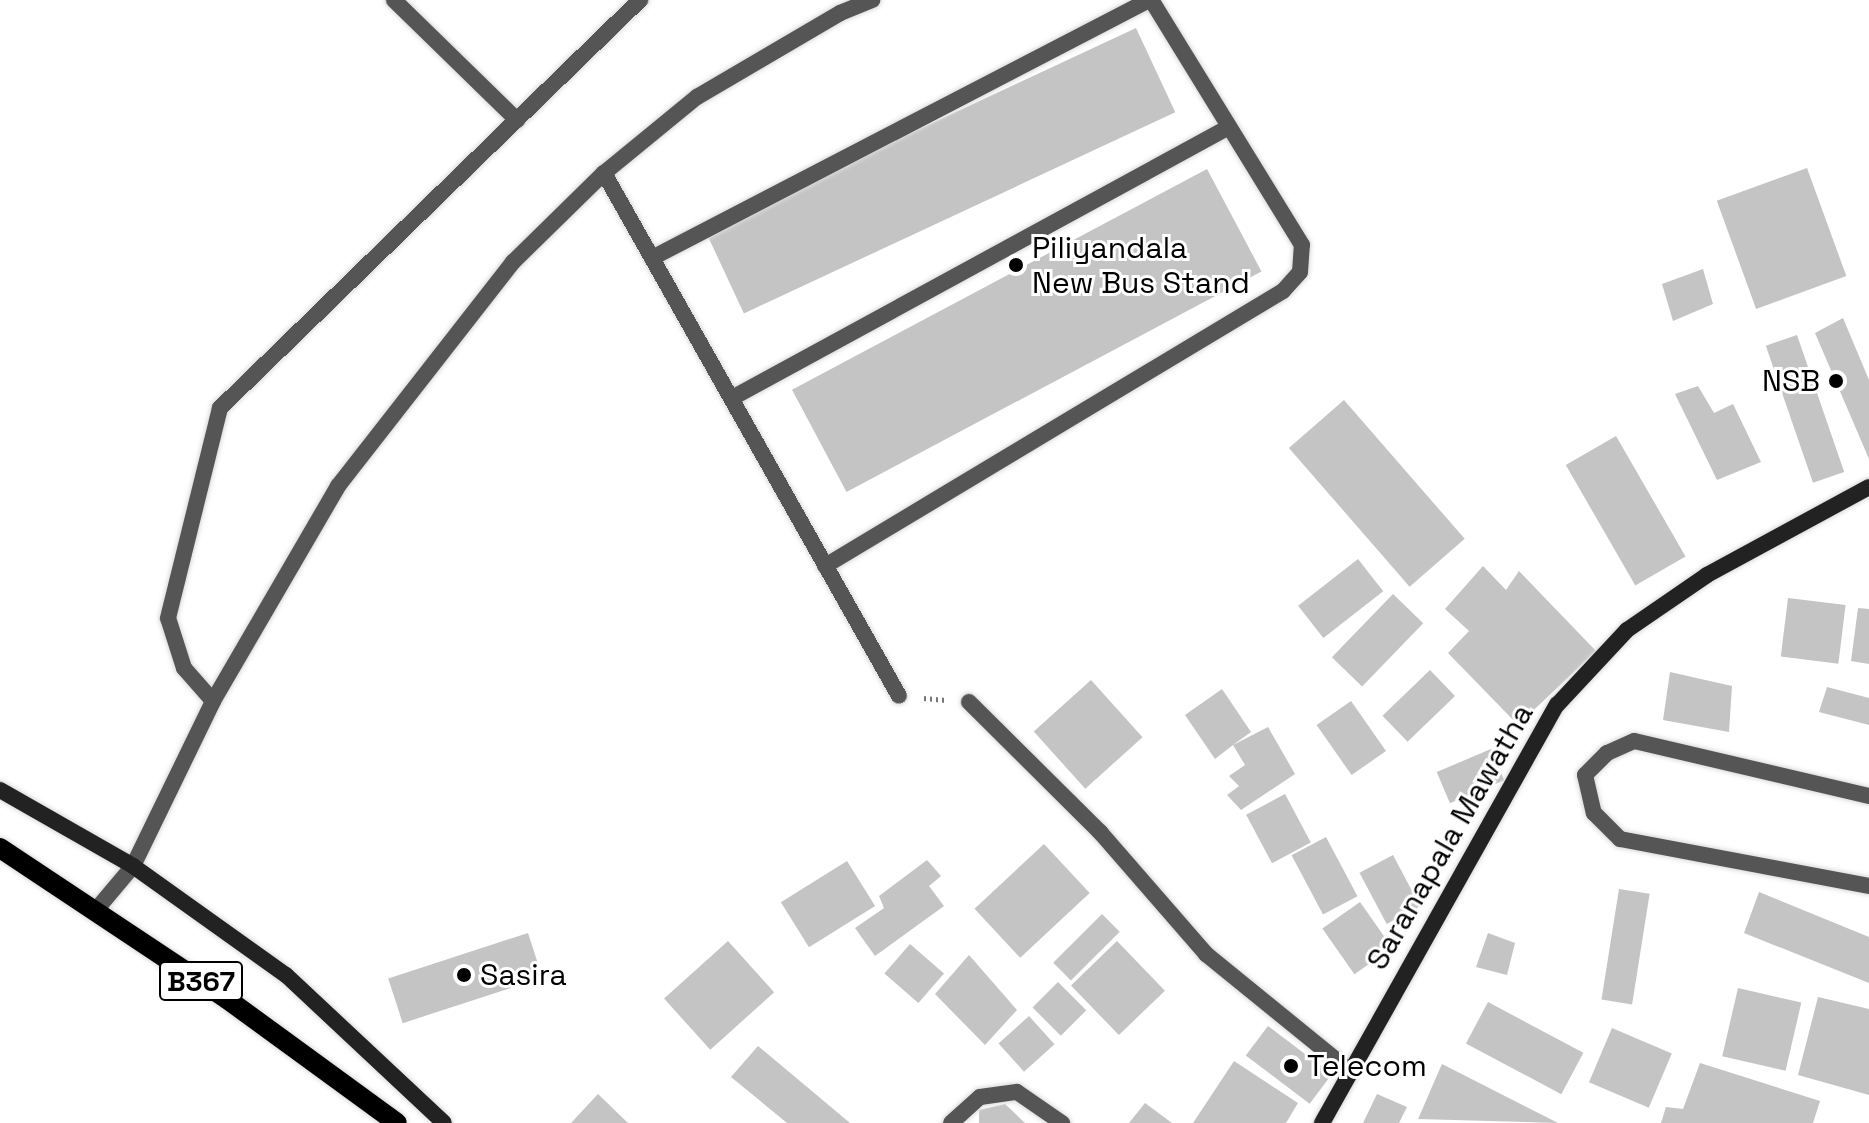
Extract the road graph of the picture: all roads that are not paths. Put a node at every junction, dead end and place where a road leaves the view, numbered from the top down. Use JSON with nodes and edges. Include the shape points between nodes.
{"nodes":[{"id":1,"x":394,"y":0,"type":"edge"},
{"id":2,"x":640,"y":0,"type":"edge"},
{"id":3,"x":872,"y":0,"type":"edge"},
{"id":4,"x":1150,"y":0,"type":"edge"},
{"id":5,"x":517,"y":120,"type":"junction"},
{"id":6,"x":1229,"y":127,"type":"junction"},
{"id":7,"x":604,"y":173,"type":"junction"},
{"id":8,"x":652,"y":258,"type":"junction"},
{"id":9,"x":732,"y":398,"type":"junction"},
{"id":10,"x":1869,"y":487,"type":"edge"},
{"id":11,"x":825,"y":566,"type":"junction"},
{"id":12,"x":899,"y":696,"type":"road end"},
{"id":13,"x":213,"y":701,"type":"junction"},
{"id":14,"x":969,"y":702,"type":"road end"},
{"id":15,"x":0,"y":790,"type":"edge"},
{"id":16,"x":1869,"y":796,"type":"edge"},
{"id":17,"x":0,"y":848,"type":"edge"},
{"id":18,"x":133,"y":866,"type":"junction"},
{"id":19,"x":1869,"y":886,"type":"edge"},
{"id":20,"x":96,"y":910,"type":"junction"},
{"id":21,"x":1350,"y":1071,"type":"junction"},
{"id":22,"x":397,"y":1123,"type":"edge"},
{"id":23,"x":444,"y":1123,"type":"edge"},
{"id":24,"x":951,"y":1123,"type":"edge"},
{"id":25,"x":1062,"y":1123,"type":"edge"},
{"id":26,"x":1322,"y":1123,"type":"edge"}],
"edges":[{"from":1,"to":5,"type":"street"},
{"from":2,"to":5,"type":"street"},
{"from":3,"to":7,"type":"street","via":[[840,13],[697,97]]},
{"from":4,"to":6,"type":"street"},
{"from":4,"to":8,"type":"street"},
{"from":5,"to":13,"type":"street","via":[[220,408],[168,618],[184,668]]},
{"from":6,"to":9,"type":"street"},
{"from":6,"to":11,"type":"street","via":[[1302,245],[1300,272],[1283,291]]},
{"from":7,"to":8,"type":"street"},
{"from":7,"to":13,"type":"street","via":[[513,262],[338,486]]},
{"from":8,"to":9,"type":"street"},
{"from":9,"to":11,"type":"street"},
{"from":10,"to":21,"type":"street","name":"Saranapala Mawatha","via":[[1707,575],[1627,630],[1557,705]]},
{"from":11,"to":12,"type":"street"},
{"from":13,"to":18,"type":"street"},
{"from":14,"to":21,"type":"street","via":[[1100,832],[1206,954]]},
{"from":15,"to":18,"type":"street","number":"B367"},
{"from":16,"to":19,"type":"street","via":[[1634,741],[1607,753],[1585,775],[1594,813],[1620,839]]},
{"from":17,"to":20,"type":"main road","number":"B367"},
{"from":18,"to":20,"type":"street"},
{"from":18,"to":23,"type":"street","number":"B367","via":[[286,975]]},
{"from":20,"to":22,"type":"main road","number":"B367"},
{"from":21,"to":26,"type":"street","name":"Saranapala Mawatha"},
{"from":24,"to":25,"type":"street","via":[[980,1097],[1017,1092]]}]}
